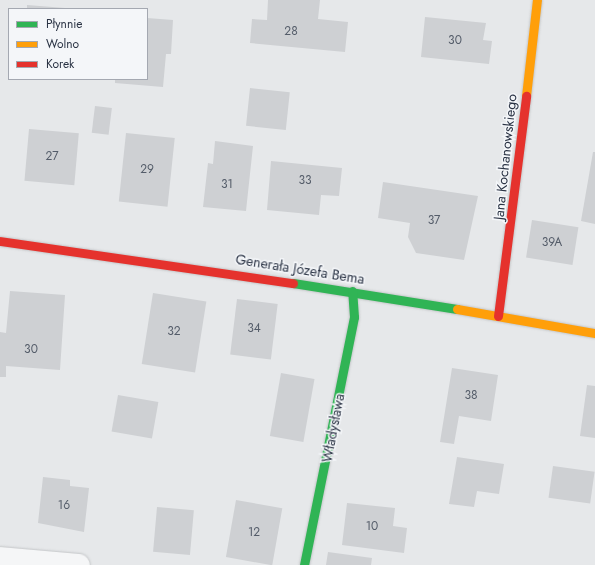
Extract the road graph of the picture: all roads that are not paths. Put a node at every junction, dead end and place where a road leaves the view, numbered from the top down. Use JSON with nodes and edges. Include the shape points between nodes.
{"nodes":[{"id":1,"x":537,"y":0,"type":"edge"},
{"id":2,"x":0,"y":241,"type":"edge"},
{"id":3,"x":352,"y":290,"type":"junction"},
{"id":4,"x":498,"y":316,"type":"junction"},
{"id":5,"x":595,"y":333,"type":"edge"},
{"id":6,"x":0,"y":558,"type":"edge"},
{"id":7,"x":79,"y":565,"type":"edge"},
{"id":8,"x":304,"y":565,"type":"edge"}],
"edges":[{"from":1,"to":4,"type":"street","name":"Jana Kochanowskiego"},
{"from":2,"to":3,"type":"street","name":"Generała Józefa Bema"},
{"from":3,"to":4,"type":"street","name":"Generała Józefa Bema"},
{"from":3,"to":8,"type":"street","name":"Władysława","via":[[354,317]]},
{"from":4,"to":5,"type":"street","name":"Generała Józefa Bema"},
{"from":6,"to":7,"type":"street"}]}
